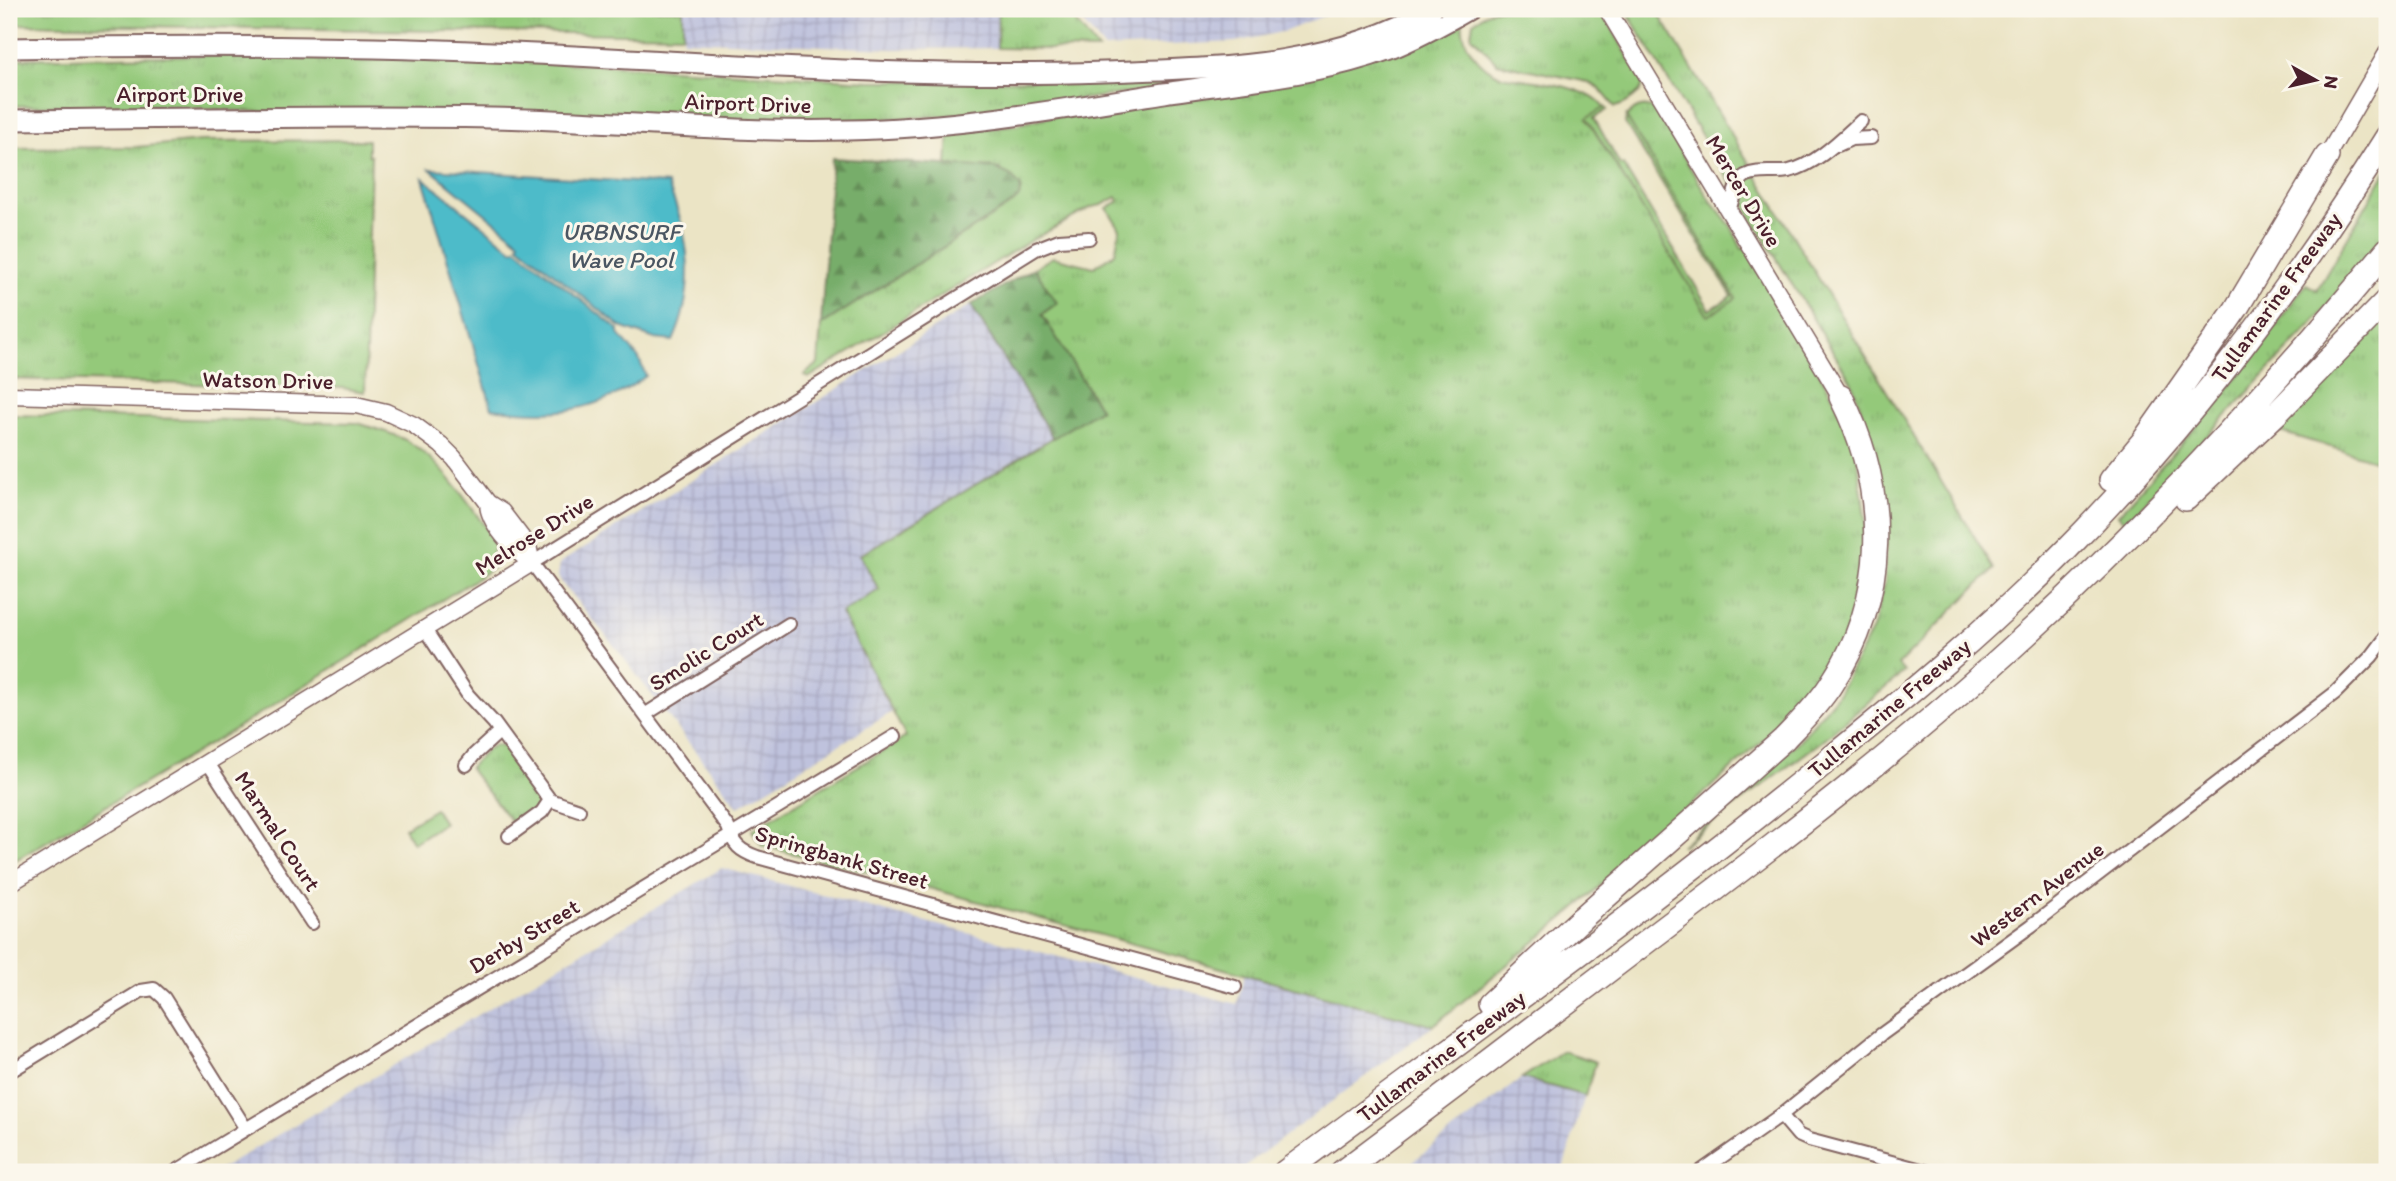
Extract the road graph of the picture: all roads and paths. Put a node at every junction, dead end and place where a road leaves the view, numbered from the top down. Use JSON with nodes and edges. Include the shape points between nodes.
{"nodes":[{"id":1,"x":1432,"y":9,"type":"edge"},
{"id":2,"x":1469,"y":9,"type":"edge"},
{"id":3,"x":1607,"y":9,"type":"edge"},
{"id":4,"x":9,"y":48,"type":"edge"},
{"id":5,"x":2387,"y":53,"type":"edge"},
{"id":6,"x":9,"y":120,"type":"edge"},
{"id":7,"x":1861,"y":121,"type":"dead end"},
{"id":8,"x":2387,"y":137,"type":"edge"},
{"id":9,"x":1871,"y":138,"type":"dead end"},
{"id":10,"x":1828,"y":149,"type":"junction"},
{"id":11,"x":2328,"y":156,"type":"joint"},
{"id":12,"x":1729,"y":211,"type":"junction"},
{"id":13,"x":1089,"y":238,"type":"dead end"},
{"id":14,"x":2387,"y":250,"type":"edge"},
{"id":15,"x":2387,"y":300,"type":"edge"},
{"id":16,"x":9,"y":395,"type":"edge"},
{"id":17,"x":1841,"y":397,"type":"joint"},
{"id":18,"x":2112,"y":554,"type":"junction"},
{"id":19,"x":532,"y":563,"type":"junction"},
{"id":20,"x":789,"y":624,"type":"dead end"},
{"id":21,"x":424,"y":628,"type":"junction"},
{"id":22,"x":2387,"y":636,"type":"edge"},
{"id":23,"x":646,"y":714,"type":"junction"},
{"id":24,"x":1880,"y":718,"type":"junction"},
{"id":25,"x":499,"y":732,"type":"junction"},
{"id":26,"x":895,"y":736,"type":"dead end"},
{"id":27,"x":208,"y":763,"type":"junction"},
{"id":28,"x":466,"y":765,"type":"dead end"},
{"id":29,"x":550,"y":800,"type":"junction"},
{"id":30,"x":579,"y":810,"type":"dead end"},
{"id":31,"x":730,"y":835,"type":"junction"},
{"id":32,"x":509,"y":836,"type":"dead end"},
{"id":33,"x":9,"y":884,"type":"edge"},
{"id":34,"x":312,"y":923,"type":"dead end"},
{"id":35,"x":1235,"y":987,"type":"dead end"},
{"id":36,"x":9,"y":1072,"type":"edge"},
{"id":37,"x":1406,"y":1082,"type":"junction"},
{"id":38,"x":1781,"y":1115,"type":"junction"},
{"id":39,"x":246,"y":1129,"type":"junction"},
{"id":40,"x":175,"y":1172,"type":"edge"},
{"id":41,"x":1285,"y":1172,"type":"edge"},
{"id":42,"x":1342,"y":1172,"type":"edge"},
{"id":43,"x":1700,"y":1172,"type":"edge"},
{"id":44,"x":1929,"y":1172,"type":"edge"}],
"edges":[{"from":1,"to":4,"type":"main road","name":"Airport Drive","via":[[1377,36],[1304,57],[1228,66],[1064,73],[896,72],[487,52]]},
{"from":2,"to":6,"type":"main road","name":"Airport Drive","via":[[1387,50],[1310,71],[930,126],[745,130],[476,118]]},
{"from":3,"to":12,"type":"street","name":"Mercer Drive"},
{"from":5,"to":11,"type":"street"},
{"from":7,"to":10,"type":"street"},
{"from":8,"to":24,"type":"highway","name":"Tullamarine Freeway","via":[[2294,279],[2154,455],[2012,603]]},
{"from":9,"to":10,"type":"street","via":[[1851,139]]},
{"from":10,"to":12,"type":"street","via":[[1790,171],[1745,177]]},
{"from":11,"to":24,"type":"highway","via":[[2236,309],[2144,440],[2033,566]]},
{"from":12,"to":17,"type":"street","name":"Mercer Drive"},
{"from":13,"to":19,"type":"street","name":"Melrose Drive","via":[[1059,240],[1037,249]]},
{"from":14,"to":18,"type":"highway","name":"Tullamarine Freeway","via":[[2243,419]]},
{"from":15,"to":18,"type":"highway","via":[[2210,478],[2129,550]]},
{"from":16,"to":19,"type":"street","name":"Watson Drive","via":[[372,408],[428,433],[454,458],[517,553]]},
{"from":17,"to":37,"type":"highway","via":[[1865,453],[1876,514],[1876,545],[1866,610],[1829,688],[1784,739]]},
{"from":18,"to":42,"type":"highway","name":"Tullamarine Freeway","via":[[1989,668],[1825,807]]},
{"from":19,"to":21,"type":"street","name":"Melrose Drive"},
{"from":19,"to":23,"type":"street","name":"Springbank Street"},
{"from":20,"to":23,"type":"street","name":"Smolic Court"},
{"from":21,"to":25,"type":"street","via":[[468,695]]},
{"from":21,"to":27,"type":"street","name":"Melrose Drive"},
{"from":22,"to":38,"type":"street","name":"Western Avenue","via":[[2335,693]]},
{"from":23,"to":31,"type":"street","name":"Springbank Street"},
{"from":24,"to":37,"type":"highway","name":"Tullamarine Freeway","via":[[1723,846]]},
{"from":25,"to":28,"type":"street"},
{"from":25,"to":29,"type":"street"},
{"from":26,"to":31,"type":"street","name":"Derby Street"},
{"from":27,"to":33,"type":"street","name":"Melrose Drive"},
{"from":27,"to":34,"type":"street","name":"Marmal Court"},
{"from":29,"to":30,"type":"street"},
{"from":29,"to":32,"type":"street","via":[[542,812]]},
{"from":31,"to":35,"type":"street","name":"Springbank Street","via":[[738,849],[757,857]]},
{"from":31,"to":39,"type":"street","name":"Derby Street"},
{"from":36,"to":39,"type":"street","via":[[141,991],[154,989]]},
{"from":37,"to":41,"type":"highway","name":"Tullamarine Freeway"},
{"from":38,"to":43,"type":"street","name":"Western Avenue"},
{"from":38,"to":44,"type":"street","via":[[1798,1135],[1809,1140]]},
{"from":39,"to":40,"type":"street","name":"Derby Street"}]}
